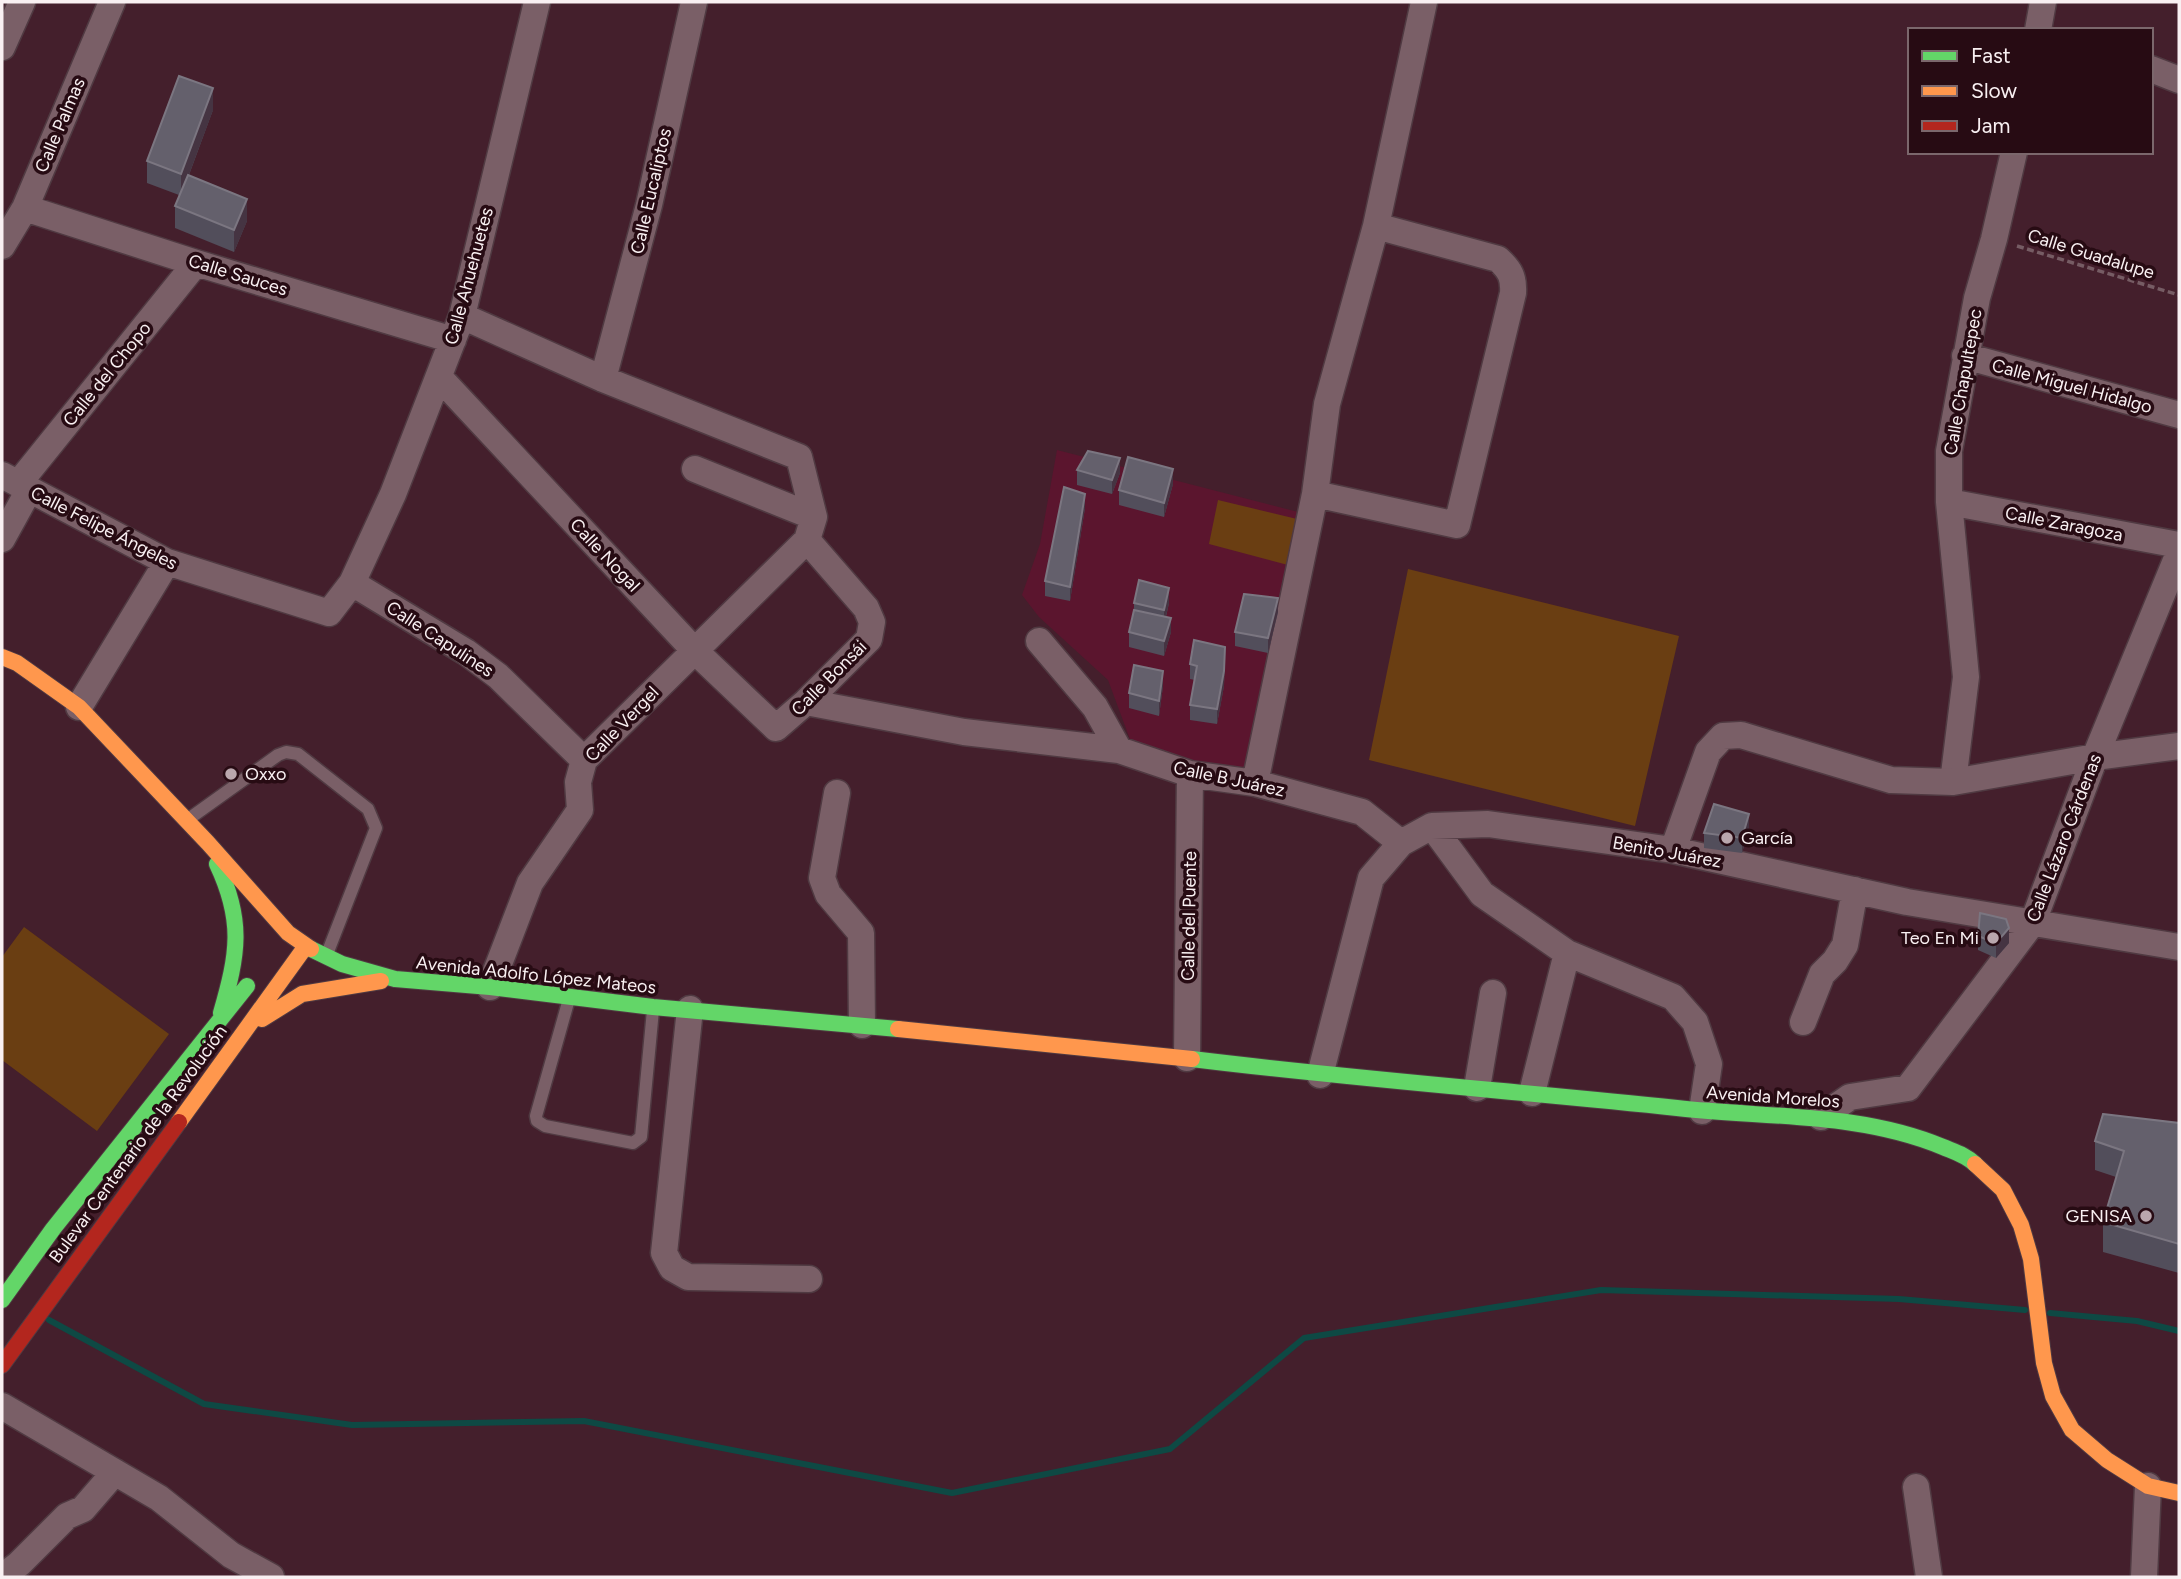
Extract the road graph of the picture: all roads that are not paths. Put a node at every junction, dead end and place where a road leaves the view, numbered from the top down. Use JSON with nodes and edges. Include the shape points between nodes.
{"nodes":[{"id":1,"x":23,"y":2,"type":"edge"},
{"id":2,"x":112,"y":2,"type":"edge"},
{"id":3,"x":537,"y":2,"type":"edge"},
{"id":4,"x":694,"y":2,"type":"edge"},
{"id":5,"x":1424,"y":2,"type":"edge"},
{"id":6,"x":2,"y":47,"type":"edge"},
{"id":7,"x":2153,"y":70,"type":"edge"},
{"id":8,"x":2179,"y":80,"type":"edge"},
{"id":9,"x":2014,"y":154,"type":"edge"},
{"id":10,"x":25,"y":208,"type":"junction"},
{"id":11,"x":1376,"y":226,"type":"junction"},
{"id":12,"x":2,"y":246,"type":"edge"},
{"id":13,"x":196,"y":263,"type":"junction"},
{"id":14,"x":457,"y":328,"type":"junction"},
{"id":15,"x":1965,"y":356,"type":"junction"},
{"id":16,"x":439,"y":377,"type":"junction"},
{"id":17,"x":603,"y":379,"type":"junction"},
{"id":18,"x":2179,"y":415,"type":"edge"},
{"id":19,"x":695,"y":469,"type":"dead end"},
{"id":20,"x":16,"y":483,"type":"edge"},
{"id":21,"x":1315,"y":494,"type":"junction"},
{"id":22,"x":1949,"y":502,"type":"junction"},
{"id":23,"x":810,"y":528,"type":"junction"},
{"id":24,"x":2,"y":539,"type":"edge"},
{"id":25,"x":2179,"y":545,"type":"edge"},
{"id":26,"x":2179,"y":553,"type":"edge"},
{"id":27,"x":167,"y":562,"type":"junction"},
{"id":28,"x":352,"y":583,"type":"junction"},
{"id":29,"x":2172,"y":590,"type":"edge"},
{"id":30,"x":329,"y":613,"type":"joint"},
{"id":31,"x":1039,"y":641,"type":"dead end"},
{"id":32,"x":694,"y":650,"type":"junction"},
{"id":33,"x":2,"y":657,"type":"edge"},
{"id":34,"x":806,"y":702,"type":"junction"},
{"id":35,"x":79,"y":707,"type":"junction"},
{"id":36,"x":776,"y":728,"type":"joint"},
{"id":37,"x":2179,"y":746,"type":"edge"},
{"id":38,"x":1119,"y":750,"type":"junction"},
{"id":39,"x":2095,"y":757,"type":"junction"},
{"id":40,"x":583,"y":760,"type":"junction"},
{"id":41,"x":1190,"y":774,"type":"junction"},
{"id":42,"x":1953,"y":782,"type":"junction"},
{"id":43,"x":1255,"y":783,"type":"junction"},
{"id":44,"x":837,"y":793,"type":"dead end"},
{"id":45,"x":187,"y":821,"type":"junction"},
{"id":46,"x":1432,"y":826,"type":"junction"},
{"id":47,"x":208,"y":843,"type":"junction"},
{"id":48,"x":1401,"y":844,"type":"junction"},
{"id":49,"x":1673,"y":850,"type":"junction"},
{"id":50,"x":1855,"y":890,"type":"junction"},
{"id":51,"x":2034,"y":922,"type":"junction"},
{"id":52,"x":306,"y":946,"type":"junction"},
{"id":53,"x":2179,"y":947,"type":"edge"},
{"id":54,"x":1567,"y":953,"type":"junction"},
{"id":55,"x":326,"y":956,"type":"junction"},
{"id":56,"x":257,"y":974,"type":"dead end"},
{"id":57,"x":395,"y":979,"type":"junction"},
{"id":58,"x":490,"y":987,"type":"junction"},
{"id":59,"x":1493,"y":993,"type":"dead end"},
{"id":60,"x":569,"y":997,"type":"junction"},
{"id":61,"x":653,"y":1007,"type":"junction"},
{"id":62,"x":690,"y":1009,"type":"junction"},
{"id":63,"x":1803,"y":1022,"type":"dead end"},
{"id":64,"x":218,"y":1024,"type":"junction"},
{"id":65,"x":862,"y":1025,"type":"junction"},
{"id":66,"x":231,"y":1049,"type":"junction"},
{"id":67,"x":197,"y":1050,"type":"junction"},
{"id":68,"x":1188,"y":1058,"type":"junction"},
{"id":69,"x":218,"y":1067,"type":"junction"},
{"id":70,"x":1320,"y":1075,"type":"junction"},
{"id":71,"x":1477,"y":1088,"type":"junction"},
{"id":72,"x":1532,"y":1093,"type":"junction"},
{"id":73,"x":1702,"y":1111,"type":"junction"},
{"id":74,"x":1821,"y":1117,"type":"junction"},
{"id":75,"x":809,"y":1279,"type":"dead end"},
{"id":76,"x":2,"y":1300,"type":"edge"},
{"id":77,"x":2,"y":1365,"type":"edge"},
{"id":78,"x":2,"y":1406,"type":"edge"},
{"id":79,"x":115,"y":1472,"type":"junction"},
{"id":80,"x":2148,"y":1486,"type":"junction"},
{"id":81,"x":1916,"y":1487,"type":"dead end"},
{"id":82,"x":2179,"y":1493,"type":"edge"},
{"id":83,"x":17,"y":1573,"type":"edge"},
{"id":84,"x":271,"y":1577,"type":"edge"},
{"id":85,"x":1929,"y":1577,"type":"edge"},
{"id":86,"x":2144,"y":1577,"type":"edge"}],
"edges":[{"from":1,"to":6,"type":"street"},
{"from":2,"to":10,"type":"street","name":"Calle Palmas"},
{"from":3,"to":14,"type":"street","name":"Calle Ahuehuetes"},
{"from":4,"to":17,"type":"street","name":"Calle Eucaliptos","via":[[649,205]]},
{"from":5,"to":11,"type":"street"},
{"from":7,"to":8,"type":"street"},
{"from":9,"to":15,"type":"street","name":"Calle Chapultepec"},
{"from":10,"to":12,"type":"street","name":"Calle Palmas"},
{"from":10,"to":13,"type":"street","name":"Calle Sauces"},
{"from":11,"to":21,"type":"street","via":[[1326,404]]},
{"from":11,"to":21,"type":"street","via":[[1498,259],[1514,279],[1513,293],[1457,525]]},
{"from":13,"to":14,"type":"street","name":"Calle Sauces"},
{"from":13,"to":20,"type":"street","name":"Calle del Chopo"},
{"from":14,"to":16,"type":"street","name":"Calle Ahuehuetes"},
{"from":14,"to":17,"type":"street","name":"Calle Sauces"},
{"from":15,"to":18,"type":"street","name":"Calle Miguel Hidalgo"},
{"from":15,"to":22,"type":"street","name":"Calle Chapultepec","via":[[1949,451]]},
{"from":16,"to":28,"type":"street","name":"Calle Ahuehuetes"},
{"from":16,"to":32,"type":"street","name":"Calle Nogal"},
{"from":17,"to":23,"type":"street","name":"Calle Sauces","via":[[799,457]]},
{"from":19,"to":23,"type":"street"},
{"from":20,"to":24,"type":"street","name":"Calle del Chopo"},
{"from":20,"to":27,"type":"street","name":"Calle Felipe Ángeles"},
{"from":21,"to":43,"type":"street"},
{"from":22,"to":25,"type":"street","name":"Calle Zaragoza"},
{"from":22,"to":42,"type":"street","name":"Calle Chapultepec","via":[[1966,677]]},
{"from":23,"to":32,"type":"street","name":"Calle Vergel"},
{"from":23,"to":34,"type":"street","name":"Calle Bonsái","via":[[872,622],[869,639]]},
{"from":26,"to":29,"type":"street","name":"Calle Lázaro Cárdenas"},
{"from":27,"to":30,"type":"street","name":"Calle Felipe Ángeles"},
{"from":27,"to":35,"type":"street"},
{"from":28,"to":30,"type":"street","name":"Calle Ahuehuetes"},
{"from":28,"to":40,"type":"street","name":"Calle Capulines","via":[[498,676]]},
{"from":29,"to":39,"type":"street","name":"Calle Lázaro Cárdenas"},
{"from":31,"to":38,"type":"street","via":[[1095,707]]},
{"from":32,"to":36,"type":"street","name":"Calle Nogal"},
{"from":32,"to":40,"type":"street","name":"Calle Vergel"},
{"from":33,"to":35,"type":"main road","name":"Avenida Adolfo López Mateos"},
{"from":34,"to":36,"type":"street","name":"Calle Bonsái"},
{"from":34,"to":38,"type":"street","name":"Calle B Juárez","via":[[964,732]]},
{"from":35,"to":45,"type":"main road","name":"Avenida Adolfo López Mateos"},
{"from":37,"to":39,"type":"street"},
{"from":38,"to":41,"type":"street","name":"Calle B Juárez"},
{"from":39,"to":42,"type":"street"},
{"from":39,"to":51,"type":"street","name":"Calle Lázaro Cárdenas"},
{"from":40,"to":58,"type":"street","name":"Calle Vergel","via":[[578,782],[580,810],[530,883]]},
{"from":41,"to":43,"type":"street","name":"Calle B Juárez"},
{"from":41,"to":68,"type":"street","name":"Calle del Puente"},
{"from":42,"to":49,"type":"street","via":[[1891,780],[1741,735],[1723,736],[1708,752]]},
{"from":43,"to":48,"type":"street","name":"Calle B Juárez","via":[[1362,813]]},
{"from":44,"to":65,"type":"street","via":[[822,878],[828,894],[861,933]]},
{"from":45,"to":47,"type":"main road","name":"Avenida Adolfo López Mateos"},
{"from":45,"to":55,"type":"lane","via":[[286,752],[298,754],[368,809],[376,828]]},
{"from":46,"to":48,"type":"street","name":"Benito Juárez"},
{"from":46,"to":49,"type":"street","name":"Benito Juárez","via":[[1488,824]]},
{"from":46,"to":54,"type":"street","via":[[1482,894]]},
{"from":47,"to":52,"type":"main road","name":"Avenida Adolfo López Mateos","via":[[284,938]]},
{"from":47,"to":64,"type":"main road","via":[[232,899],[238,939]]},
{"from":48,"to":70,"type":"street","name":"Benito Juárez","via":[[1371,878]]},
{"from":49,"to":50,"type":"street","name":"Benito Juárez"},
{"from":50,"to":51,"type":"street","name":"Benito Juárez"},
{"from":50,"to":63,"type":"street","via":[[1845,945],[1822,974]]},
{"from":51,"to":53,"type":"street","name":"Benito Juárez"},
{"from":51,"to":74,"type":"street","name":"Calle Lázaro Cárdenas","via":[[1908,1088],[1850,1097]]},
{"from":52,"to":55,"type":"main road","name":"Avenida Adolfo López Mateos"},
{"from":52,"to":66,"type":"main road","name":"Bulevar Centenario de la Revolución"},
{"from":54,"to":72,"type":"street"},
{"from":54,"to":73,"type":"street","via":[[1673,997],[1695,1022],[1709,1064]]},
{"from":55,"to":57,"type":"main road","name":"Avenida Adolfo López Mateos"},
{"from":56,"to":64,"type":"main road","name":"Bulevar Centenario de la Revolución"},
{"from":57,"to":58,"type":"main road","name":"Avenida Adolfo López Mateos"},
{"from":57,"to":66,"type":"main road","via":[[302,993],[274,1009]]},
{"from":58,"to":60,"type":"main road","name":"Avenida Adolfo López Mateos"},
{"from":59,"to":71,"type":"street"},
{"from":60,"to":61,"type":"main road","name":"Avenida Adolfo López Mateos"},
{"from":60,"to":61,"type":"lane","via":[[537,1121],[633,1143],[641,1137]]},
{"from":61,"to":62,"type":"main road","name":"Avenida Adolfo López Mateos"},
{"from":62,"to":65,"type":"main road","name":"Avenida Adolfo López Mateos"},
{"from":62,"to":75,"type":"street","via":[[664,1253],[672,1268],[688,1277]]},
{"from":64,"to":67,"type":"main road","name":"Bulevar Centenario de la Revolución"},
{"from":65,"to":68,"type":"main road","name":"Avenida Adolfo López Mateos"},
{"from":66,"to":69,"type":"main road","name":"Bulevar Centenario de la Revolución"},
{"from":67,"to":69,"type":"main road"},
{"from":67,"to":76,"type":"main road","name":"Bulevar Centenario de la Revolución"},
{"from":68,"to":70,"type":"main road","name":"Avenida Morelos"},
{"from":69,"to":77,"type":"main road","name":"Bulevar Centenario de la Revolución"},
{"from":70,"to":71,"type":"main road","name":"Avenida Morelos"},
{"from":71,"to":72,"type":"main road","name":"Avenida Morelos"},
{"from":72,"to":73,"type":"main road","name":"Avenida Morelos"},
{"from":73,"to":74,"type":"main road","name":"Avenida Morelos"},
{"from":74,"to":80,"type":"main road","name":"Avenida Morelos","via":[[1920,1137],[1968,1157],[2003,1190],[2021,1225],[2031,1259],[2044,1363],[2053,1396],[2072,1430]]},
{"from":78,"to":79,"type":"street"},
{"from":79,"to":83,"type":"street","via":[[83,1509],[67,1516]]},
{"from":79,"to":84,"type":"street","via":[[159,1498],[231,1555]]},
{"from":80,"to":82,"type":"main road","name":"Avenida Morelos"},
{"from":80,"to":86,"type":"street"},
{"from":81,"to":85,"type":"street"}]}
